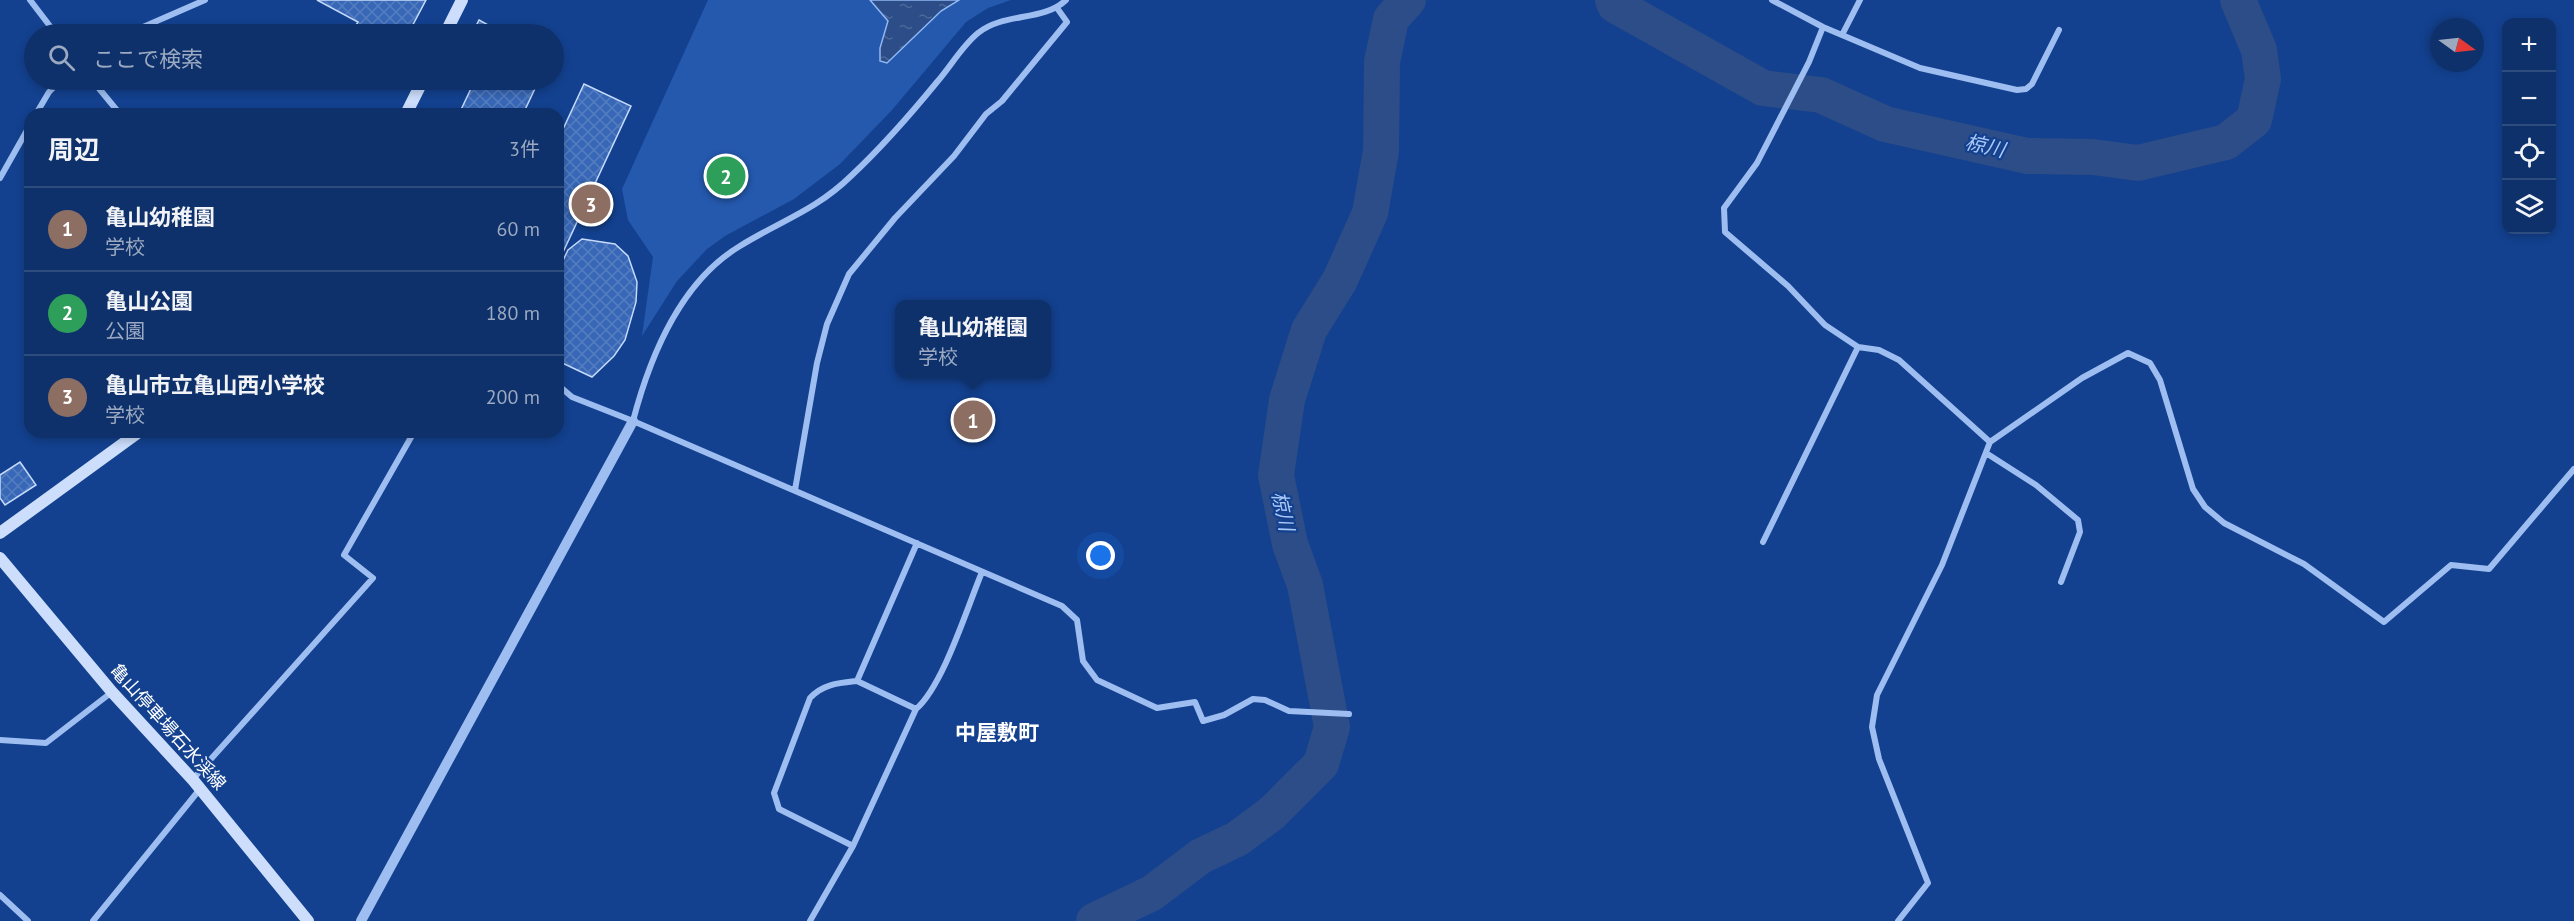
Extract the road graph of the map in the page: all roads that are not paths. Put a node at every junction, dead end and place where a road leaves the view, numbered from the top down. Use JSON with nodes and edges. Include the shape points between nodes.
{"nodes":[{"id":1,"x":30,"y":0,"type":"edge"},
{"id":2,"x":205,"y":0,"type":"edge"},
{"id":3,"x":462,"y":0,"type":"edge"},
{"id":4,"x":1066,"y":0,"type":"edge"},
{"id":5,"x":1772,"y":0,"type":"edge"},
{"id":6,"x":1860,"y":0,"type":"edge"},
{"id":7,"x":1057,"y":8,"type":"junction"},
{"id":8,"x":48,"y":24,"type":"edge"},
{"id":9,"x":150,"y":24,"type":"edge"},
{"id":10,"x":450,"y":24,"type":"edge"},
{"id":11,"x":1823,"y":27,"type":"junction"},
{"id":12,"x":2059,"y":30,"type":"dead end"},
{"id":13,"x":1842,"y":35,"type":"junction"},
{"id":14,"x":51,"y":90,"type":"edge"},
{"id":15,"x":100,"y":90,"type":"edge"},
{"id":16,"x":418,"y":90,"type":"edge"},
{"id":17,"x":40,"y":108,"type":"edge"},
{"id":18,"x":115,"y":108,"type":"edge"},
{"id":19,"x":409,"y":108,"type":"edge"},
{"id":20,"x":24,"y":136,"type":"edge"},
{"id":21,"x":0,"y":178,"type":"edge"},
{"id":22,"x":1858,"y":347,"type":"junction"},
{"id":23,"x":564,"y":390,"type":"edge"},
{"id":24,"x":633,"y":421,"type":"junction"},
{"id":25,"x":131,"y":438,"type":"edge"},
{"id":26,"x":411,"y":438,"type":"edge"},
{"id":27,"x":1990,"y":442,"type":"junction"},
{"id":28,"x":1986,"y":453,"type":"junction"},
{"id":29,"x":2574,"y":469,"type":"edge"},
{"id":30,"x":795,"y":490,"type":"junction"},
{"id":31,"x":0,"y":533,"type":"edge"},
{"id":32,"x":1763,"y":542,"type":"dead end"},
{"id":33,"x":917,"y":543,"type":"junction"},
{"id":34,"x":0,"y":558,"type":"edge"},
{"id":35,"x":982,"y":573,"type":"junction"},
{"id":36,"x":2061,"y":582,"type":"dead end"},
{"id":37,"x":857,"y":681,"type":"junction"},
{"id":38,"x":112,"y":692,"type":"junction"},
{"id":39,"x":916,"y":710,"type":"junction"},
{"id":40,"x":1348,"y":714,"type":"dead end"},
{"id":41,"x":0,"y":740,"type":"edge"},
{"id":42,"x":196,"y":784,"type":"junction"},
{"id":43,"x":853,"y":846,"type":"junction"},
{"id":44,"x":0,"y":895,"type":"edge"},
{"id":45,"x":28,"y":921,"type":"edge"},
{"id":46,"x":93,"y":921,"type":"edge"},
{"id":47,"x":308,"y":921,"type":"edge"},
{"id":48,"x":361,"y":921,"type":"edge"},
{"id":49,"x":810,"y":921,"type":"edge"},
{"id":50,"x":1898,"y":921,"type":"edge"}],
"edges":[{"from":1,"to":8,"type":"street"},
{"from":2,"to":9,"type":"street"},
{"from":3,"to":10,"type":"main road"},
{"from":4,"to":7,"type":"street"},
{"from":5,"to":11,"type":"street"},
{"from":6,"to":13,"type":"street"},
{"from":7,"to":24,"type":"street","via":[[997,21],[979,33],[898,128],[845,182],[812,209],[742,244],[706,272],[674,317],[640,394]]},
{"from":7,"to":30,"type":"street","via":[[1067,22],[849,274],[827,324],[819,354]]},
{"from":11,"to":13,"type":"street"},
{"from":11,"to":22,"type":"street","via":[[1780,122],[1757,163],[1724,208],[1725,232],[1788,286],[1825,325]]},
{"from":12,"to":13,"type":"street","via":[[2032,84],[2017,90],[1929,72]]},
{"from":14,"to":17,"type":"street"},
{"from":15,"to":18,"type":"street"},
{"from":16,"to":19,"type":"main road"},
{"from":20,"to":21,"type":"street"},
{"from":22,"to":27,"type":"street","via":[[1879,350],[1899,360]]},
{"from":22,"to":32,"type":"street"},
{"from":23,"to":24,"type":"street"},
{"from":24,"to":30,"type":"street"},
{"from":24,"to":48,"type":"street"},
{"from":25,"to":31,"type":"main road"},
{"from":26,"to":42,"type":"street","via":[[344,555],[373,578]]},
{"from":27,"to":28,"type":"street"},
{"from":27,"to":29,"type":"street","via":[[2082,378],[2128,353],[2150,363],[2160,380],[2193,489],[2205,507],[2224,523],[2304,564],[2384,622],[2451,564],[2489,569]]},
{"from":28,"to":36,"type":"street","via":[[2036,485],[2078,520],[2080,532]]},
{"from":28,"to":50,"type":"street","via":[[1942,565],[1878,695],[1872,727],[1879,759],[1928,883]]},
{"from":30,"to":33,"type":"street"},
{"from":33,"to":35,"type":"street"},
{"from":33,"to":37,"type":"street"},
{"from":34,"to":38,"type":"main road","name":"亀山停車場石水渓線"},
{"from":35,"to":39,"type":"street","via":[[945,664],[926,700]]},
{"from":35,"to":40,"type":"street","via":[[1062,606],[1077,620],[1083,661],[1097,680],[1157,708],[1195,702],[1203,721],[1253,699],[1289,711]]},
{"from":37,"to":39,"type":"street"},
{"from":37,"to":43,"type":"street","via":[[830,684],[810,698],[774,793],[778,809]]},
{"from":38,"to":41,"type":"street","via":[[46,743]]},
{"from":38,"to":42,"type":"main road","name":"亀山停車場石水渓線"},
{"from":39,"to":43,"type":"street"},
{"from":42,"to":46,"type":"street"},
{"from":42,"to":47,"type":"main road","name":"亀山停車場石水渓線"},
{"from":43,"to":49,"type":"street"},
{"from":44,"to":45,"type":"street"}]}
